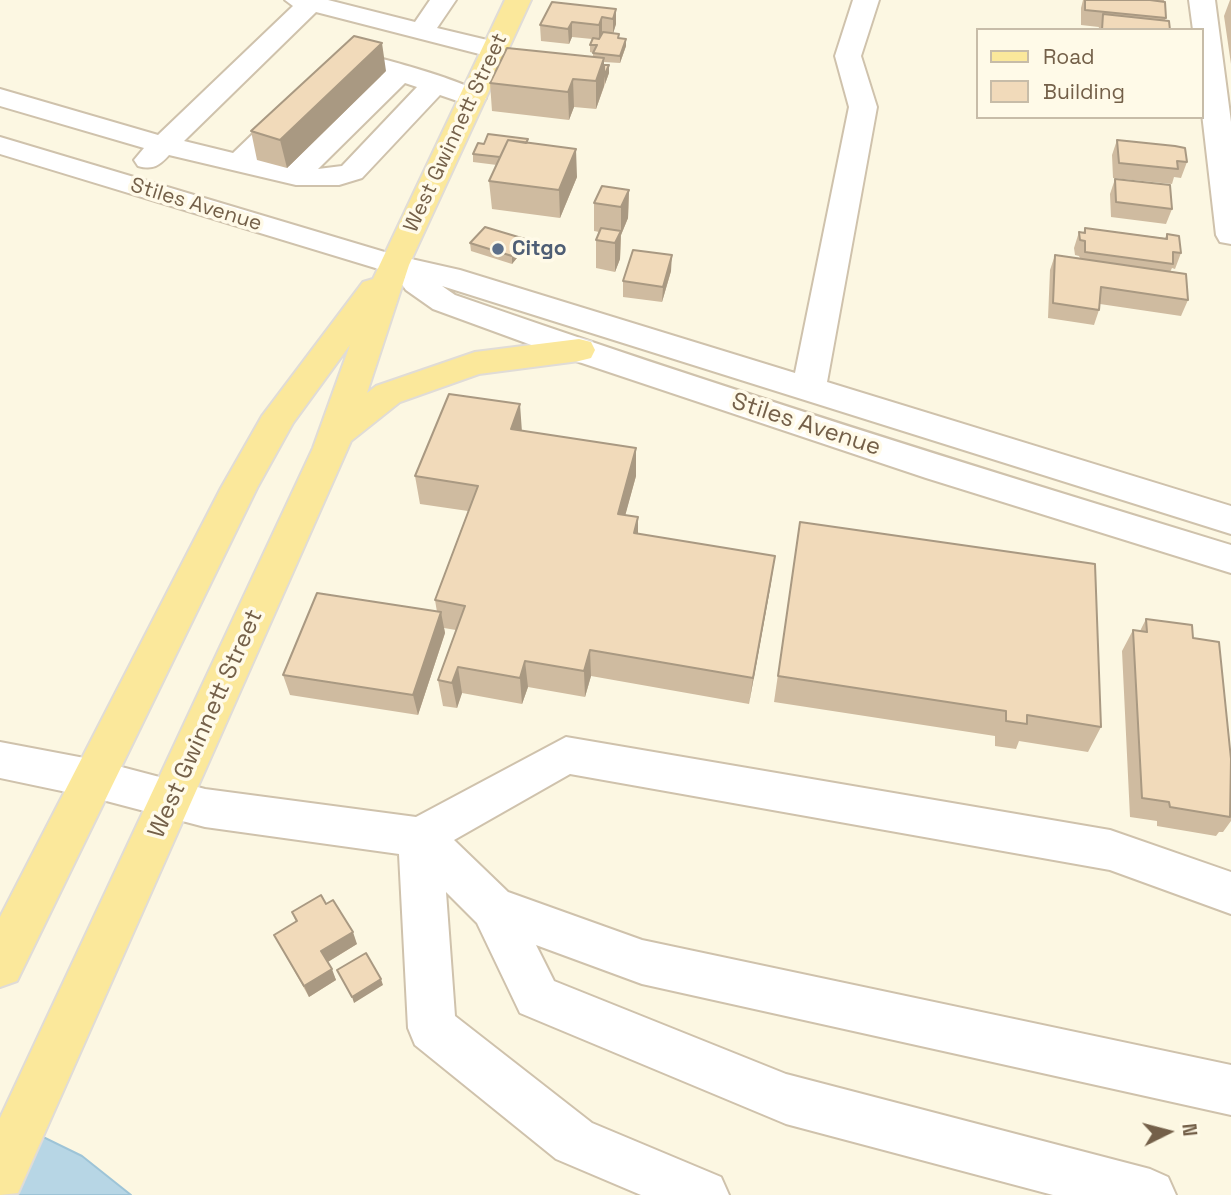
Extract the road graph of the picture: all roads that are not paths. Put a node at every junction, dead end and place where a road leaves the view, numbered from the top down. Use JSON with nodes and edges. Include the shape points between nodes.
{"nodes":[{"id":1,"x":443,"y":0,"type":"edge"},
{"id":2,"x":518,"y":0,"type":"edge"},
{"id":3,"x":866,"y":0,"type":"edge"},
{"id":4,"x":1202,"y":0,"type":"edge"},
{"id":5,"x":304,"y":2,"type":"edge"},
{"id":6,"x":422,"y":31,"type":"junction"},
{"id":7,"x":495,"y":50,"type":"junction"},
{"id":8,"x":400,"y":73,"type":"junction"},
{"id":9,"x":435,"y":84,"type":"junction"},
{"id":10,"x":0,"y":97,"type":"edge"},
{"id":11,"x":472,"y":98,"type":"junction"},
{"id":12,"x":353,"y":119,"type":"junction"},
{"id":13,"x":392,"y":130,"type":"junction"},
{"id":14,"x":0,"y":145,"type":"edge"},
{"id":15,"x":163,"y":145,"type":"junction"},
{"id":16,"x":318,"y":145,"type":"junction"},
{"id":17,"x":366,"y":157,"type":"junction"},
{"id":18,"x":239,"y":163,"type":"junction"},
{"id":19,"x":296,"y":175,"type":"junction"},
{"id":20,"x":124,"y":183,"type":"junction"},
{"id":21,"x":1231,"y":235,"type":"edge"},
{"id":22,"x":393,"y":265,"type":"junction"},
{"id":23,"x":579,"y":350,"type":"junction"},
{"id":24,"x":809,"y":389,"type":"junction"},
{"id":25,"x":336,"y":434,"type":"junction"},
{"id":26,"x":1231,"y":520,"type":"edge"},
{"id":27,"x":1231,"y":559,"type":"edge"},
{"id":28,"x":0,"y":760,"type":"edge"},
{"id":29,"x":95,"y":779,"type":"junction"},
{"id":30,"x":188,"y":805,"type":"junction"},
{"id":31,"x":420,"y":836,"type":"junction"},
{"id":32,"x":1231,"y":893,"type":"edge"},
{"id":33,"x":493,"y":908,"type":"junction"},
{"id":34,"x":4,"y":957,"type":"edge"},
{"id":35,"x":1231,"y":1090,"type":"edge"},
{"id":36,"x":0,"y":1175,"type":"edge"},
{"id":37,"x":703,"y":1195,"type":"edge"},
{"id":38,"x":1150,"y":1195,"type":"edge"}],
"edges":[{"from":1,"to":6,"type":"street"},
{"from":2,"to":7,"type":"main road","name":"West Gwinnett Street"},
{"from":3,"to":24,"type":"street","via":[[848,55],[863,107]]},
{"from":4,"to":21,"type":"street"},
{"from":5,"to":6,"type":"street"},
{"from":5,"to":15,"type":"street"},
{"from":6,"to":7,"type":"street"},
{"from":7,"to":11,"type":"main road","name":"West Gwinnett Street"},
{"from":8,"to":9,"type":"street"},
{"from":8,"to":12,"type":"street","via":[[373,91]]},
{"from":8,"to":18,"type":"street","via":[[348,58],[277,133]]},
{"from":9,"to":11,"type":"street"},
{"from":9,"to":13,"type":"street"},
{"from":10,"to":15,"type":"street"},
{"from":11,"to":22,"type":"main road","name":"West Gwinnett Street"},
{"from":12,"to":13,"type":"street"},
{"from":12,"to":16,"type":"street"},
{"from":13,"to":17,"type":"street"},
{"from":14,"to":20,"type":"street","name":"Stiles Avenue"},
{"from":15,"to":18,"type":"street"},
{"from":15,"to":20,"type":"street"},
{"from":16,"to":17,"type":"street"},
{"from":16,"to":19,"type":"street"},
{"from":17,"to":19,"type":"street","via":[[339,178]]},
{"from":18,"to":19,"type":"street"},
{"from":20,"to":22,"type":"street","name":"Stiles Avenue"},
{"from":22,"to":23,"type":"street","name":"Stiles Avenue","via":[[443,302]]},
{"from":22,"to":24,"type":"street","name":"Stiles Avenue","via":[[449,276]]},
{"from":22,"to":25,"type":"main road","name":"West Gwinnett Street"},
{"from":22,"to":29,"type":"main road","name":"West Gwinnett Street","via":[[279,416]]},
{"from":23,"to":25,"type":"main road","via":[[464,367],[388,394]]},
{"from":23,"to":27,"type":"street","name":"Stiles Avenue"},
{"from":24,"to":26,"type":"street","name":"Stiles Avenue"},
{"from":25,"to":30,"type":"main road","name":"West Gwinnett Street"},
{"from":28,"to":29,"type":"street"},
{"from":29,"to":30,"type":"street"},
{"from":29,"to":34,"type":"main road","name":"West Gwinnett Street"},
{"from":30,"to":31,"type":"street"},
{"from":30,"to":36,"type":"main road","name":"West Gwinnett Street","via":[[91,976]]},
{"from":31,"to":32,"type":"street","via":[[566,755],[1110,849]]},
{"from":31,"to":33,"type":"street"},
{"from":31,"to":37,"type":"street","via":[[432,1028],[574,1141]]},
{"from":33,"to":35,"type":"street","via":[[642,962]]},
{"from":33,"to":38,"type":"street","via":[[537,997],[786,1099]]}]}
